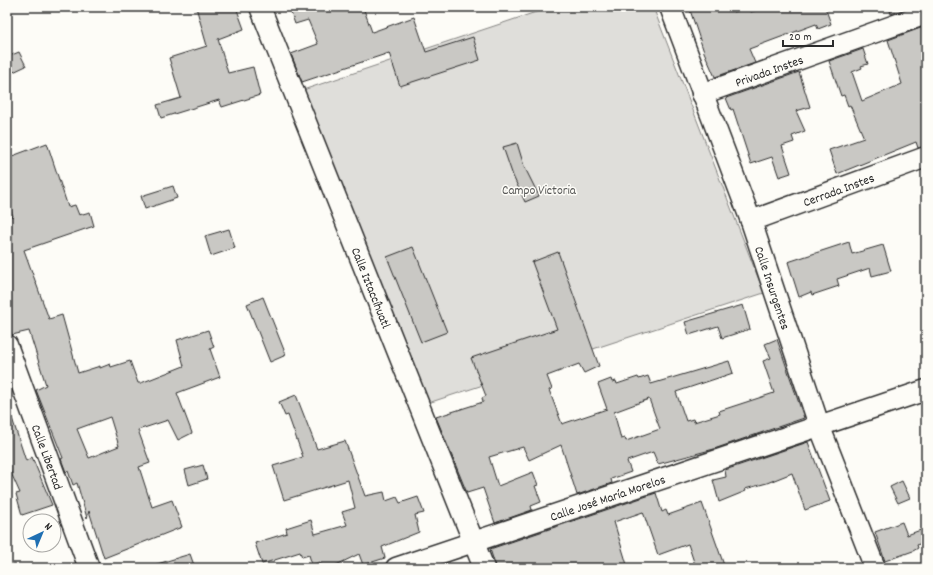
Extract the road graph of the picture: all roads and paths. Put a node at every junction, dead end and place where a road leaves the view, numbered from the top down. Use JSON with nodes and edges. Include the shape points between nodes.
{"nodes":[{"id":1,"x":260,"y":7,"type":"edge"},
{"id":2,"x":670,"y":7,"type":"edge"},
{"id":3,"x":926,"y":14,"type":"edge"},
{"id":4,"x":702,"y":94,"type":"junction"},
{"id":5,"x":926,"y":157,"type":"edge"},
{"id":6,"x":751,"y":221,"type":"junction"},
{"id":7,"x":7,"y":345,"type":"edge"},
{"id":8,"x":13,"y":375,"type":"edge"},
{"id":9,"x":926,"y":390,"type":"edge"},
{"id":10,"x":819,"y":425,"type":"junction"},
{"id":11,"x":473,"y":542,"type":"junction"},
{"id":12,"x":89,"y":568,"type":"edge"},
{"id":13,"x":396,"y":568,"type":"edge"},
{"id":14,"x":484,"y":568,"type":"edge"},
{"id":15,"x":875,"y":568,"type":"edge"}],
"edges":[{"from":1,"to":11,"type":"street","name":"Calle Iztaccíhuatl"},
{"from":2,"to":4,"type":"street","name":"Calle Insurgentes"},
{"from":3,"to":4,"type":"street","name":"Privada Instes"},
{"from":4,"to":6,"type":"street","name":"Calle Insurgentes"},
{"from":5,"to":6,"type":"street","name":"Cerrada Instes"},
{"from":6,"to":10,"type":"street","name":"Calle Insurgentes"},
{"from":7,"to":8,"type":"street","name":"Calle Libertad"},
{"from":8,"to":12,"type":"street","name":"Calle Libertad"},
{"from":9,"to":10,"type":"street","name":"Calle José María Morelos"},
{"from":10,"to":11,"type":"street","name":"Calle José María Morelos"},
{"from":10,"to":15,"type":"street","name":"Calle Insurgentes"},
{"from":11,"to":13,"type":"street","name":"Calle José María Morelos"},
{"from":11,"to":14,"type":"street","name":"Calle Iztaccíhuatl"}]}
